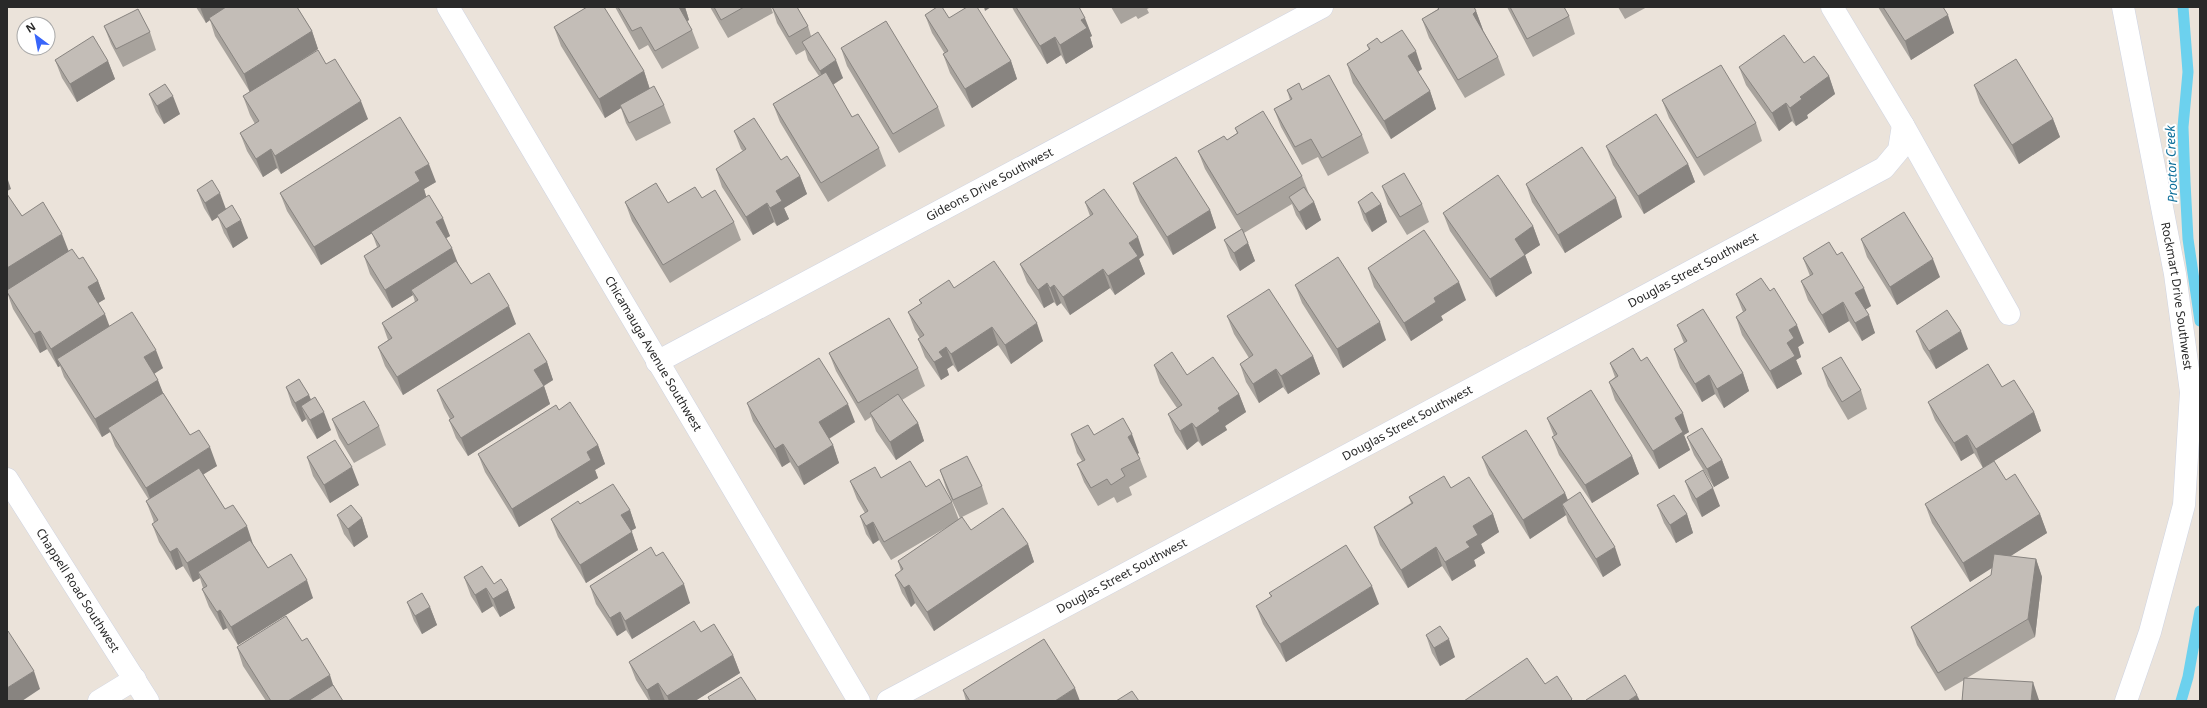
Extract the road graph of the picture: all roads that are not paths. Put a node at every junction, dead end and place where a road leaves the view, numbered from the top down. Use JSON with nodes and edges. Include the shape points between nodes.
{"nodes":[{"id":1,"x":1322,"y":7,"type":"edge"},
{"id":2,"x":1832,"y":7,"type":"edge"},
{"id":3,"x":2123,"y":7,"type":"edge"},
{"id":4,"x":456,"y":9,"type":"edge"},
{"id":5,"x":1903,"y":125,"type":"junction"},
{"id":6,"x":2009,"y":314,"type":"dead end"},
{"id":7,"x":657,"y":362,"type":"junction"},
{"id":8,"x":7,"y":479,"type":"edge"},
{"id":9,"x":135,"y":679,"type":"junction"},
{"id":10,"x":99,"y":701,"type":"edge"},
{"id":11,"x":148,"y":701,"type":"edge"},
{"id":12,"x":859,"y":701,"type":"edge"},
{"id":13,"x":888,"y":701,"type":"edge"},
{"id":14,"x":2126,"y":701,"type":"edge"}],
"edges":[{"from":1,"to":7,"type":"street","name":"Gideons Drive Southwest"},
{"from":2,"to":5,"type":"street"},
{"from":3,"to":14,"type":"street","name":"Rockmart Drive Southwest","via":[[2175,274],[2191,392],[2184,504],[2150,632]]},
{"from":4,"to":7,"type":"street","name":"Chicamauga Avenue Southwest"},
{"from":5,"to":6,"type":"street"},
{"from":5,"to":13,"type":"street","name":"Douglas Street Southwest","via":[[1899,150],[1884,168]]},
{"from":7,"to":12,"type":"street","name":"Chicamauga Avenue Southwest"},
{"from":8,"to":9,"type":"street","name":"Chappell Road Southwest"},
{"from":9,"to":10,"type":"street"},
{"from":9,"to":11,"type":"street","name":"Chappell Road Southwest"}]}
